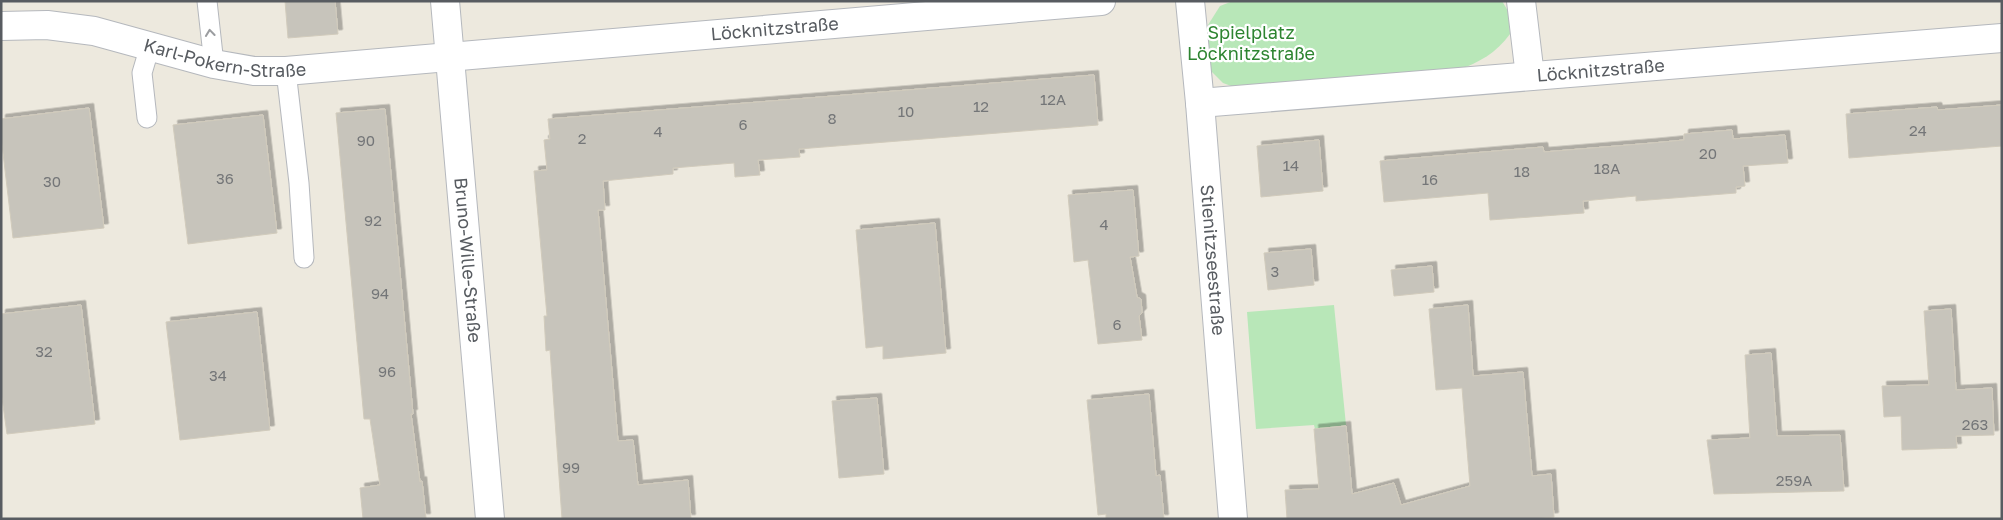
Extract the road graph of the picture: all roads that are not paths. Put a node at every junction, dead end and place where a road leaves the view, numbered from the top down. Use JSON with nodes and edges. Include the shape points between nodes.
{"nodes":[{"id":1,"x":207,"y":1,"type":"edge"},
{"id":2,"x":445,"y":1,"type":"edge"},
{"id":3,"x":1101,"y":1,"type":"edge"},
{"id":4,"x":1190,"y":1,"type":"edge"},
{"id":5,"x":1522,"y":1,"type":"edge"},
{"id":6,"x":901,"y":10,"type":"edge"},
{"id":7,"x":1,"y":26,"type":"edge"},
{"id":8,"x":2002,"y":38,"type":"edge"},
{"id":9,"x":150,"y":46,"type":"junction"},
{"id":10,"x":450,"y":57,"type":"junction"},
{"id":11,"x":214,"y":64,"type":"junction"},
{"id":12,"x":286,"y":71,"type":"junction"},
{"id":13,"x":1530,"y":76,"type":"junction"},
{"id":14,"x":1200,"y":103,"type":"junction"},
{"id":15,"x":147,"y":118,"type":"dead end"},
{"id":16,"x":304,"y":258,"type":"dead end"},
{"id":17,"x":490,"y":519,"type":"edge"},
{"id":18,"x":1232,"y":519,"type":"edge"}],
"edges":[{"from":11,"to":1,"type":"lane","one_way":true},
{"from":2,"to":10,"type":"street","name":"Bruno-Wille-Straße"},
{"from":3,"to":6,"type":"street","name":"Löcknitzstraße"},
{"from":4,"to":14,"type":"street","name":"Stienitzseestraße"},
{"from":5,"to":13,"type":"street"},
{"from":6,"to":10,"type":"street","name":"Löcknitzstraße"},
{"from":7,"to":9,"type":"street","name":"Karl-Pokern-Straße","via":[[46,25],[94,31]]},
{"from":8,"to":13,"type":"street","name":"Löcknitzstraße"},
{"from":9,"to":11,"type":"street","name":"Karl-Pokern-Straße"},
{"from":9,"to":15,"type":"lane","via":[[142,73]]},
{"from":10,"to":12,"type":"street","name":"Karl-Pokern-Straße"},
{"from":10,"to":17,"type":"street","name":"Bruno-Wille-Straße"},
{"from":11,"to":12,"type":"street","name":"Karl-Pokern-Straße","via":[[254,71]]},
{"from":12,"to":16,"type":"lane"},
{"from":13,"to":14,"type":"street","name":"Löcknitzstraße"},
{"from":14,"to":18,"type":"street","name":"Stienitzseestraße"}]}
